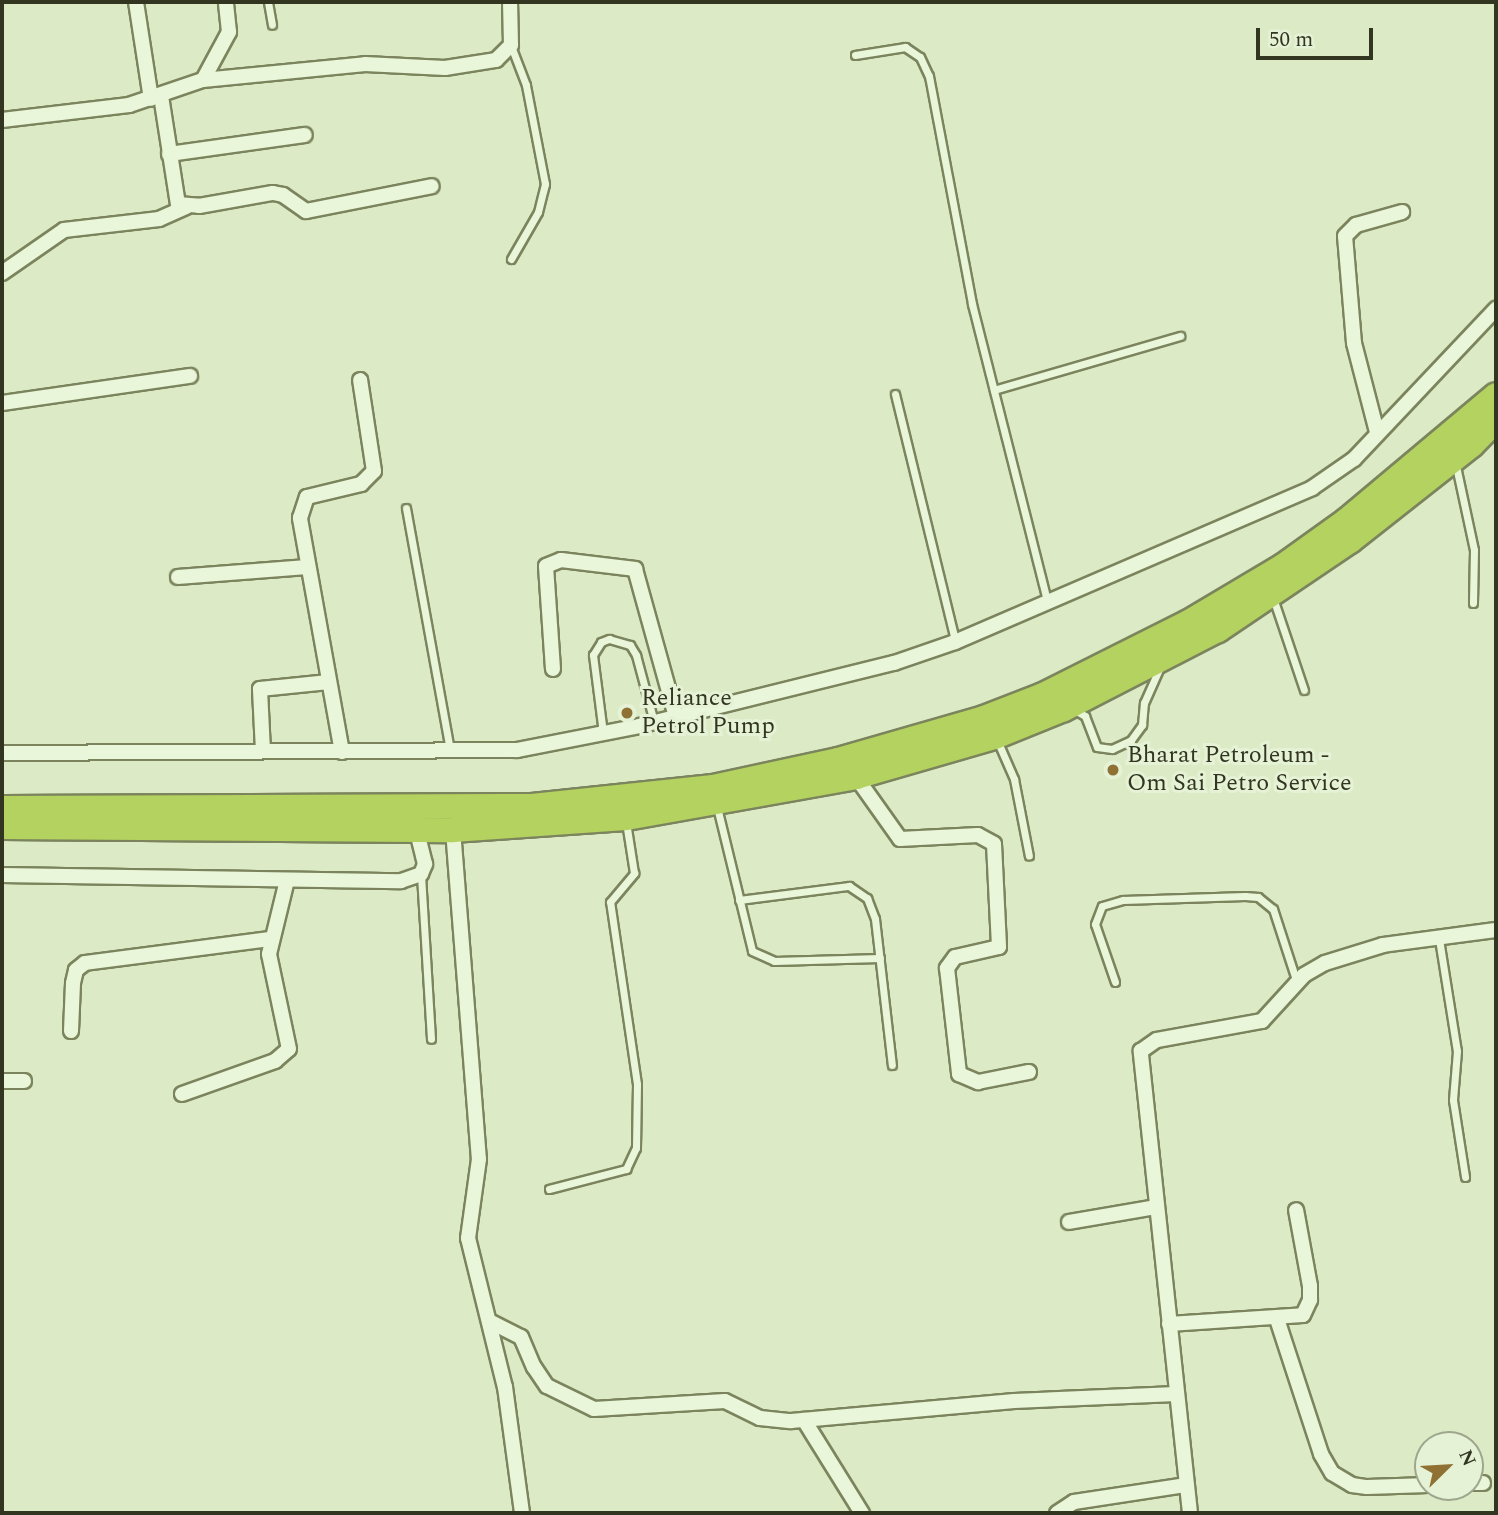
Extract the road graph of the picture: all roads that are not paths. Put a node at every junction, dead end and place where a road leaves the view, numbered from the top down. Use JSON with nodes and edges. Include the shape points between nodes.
{"nodes":[{"id":1,"x":136,"y":2,"type":"edge"},
{"id":2,"x":226,"y":2,"type":"edge"},
{"id":3,"x":268,"y":2,"type":"edge"},
{"id":4,"x":510,"y":2,"type":"edge"},
{"id":5,"x":272,"y":25,"type":"dead end"},
{"id":6,"x":510,"y":45,"type":"junction"},
{"id":7,"x":855,"y":55,"type":"dead end"},
{"id":8,"x":203,"y":80,"type":"junction"},
{"id":9,"x":156,"y":97,"type":"junction"},
{"id":10,"x":2,"y":120,"type":"edge"},
{"id":11,"x":305,"y":135,"type":"dead end"},
{"id":12,"x":169,"y":154,"type":"junction"},
{"id":13,"x":432,"y":187,"type":"dead end"},
{"id":14,"x":186,"y":207,"type":"junction"},
{"id":15,"x":1402,"y":212,"type":"dead end"},
{"id":16,"x":511,"y":259,"type":"dead end"},
{"id":17,"x":2,"y":273,"type":"edge"},
{"id":18,"x":1496,"y":309,"type":"edge"},
{"id":19,"x":1180,"y":336,"type":"dead end"},
{"id":20,"x":190,"y":376,"type":"dead end"},
{"id":21,"x":359,"y":380,"type":"dead end"},
{"id":22,"x":994,"y":390,"type":"junction"},
{"id":23,"x":895,"y":394,"type":"dead end"},
{"id":24,"x":1496,"y":395,"type":"edge"},
{"id":25,"x":2,"y":403,"type":"edge"},
{"id":26,"x":1496,"y":420,"type":"edge"},
{"id":27,"x":1377,"y":432,"type":"junction"},
{"id":28,"x":1474,"y":449,"type":"edge"},
{"id":29,"x":406,"y":508,"type":"dead end"},
{"id":30,"x":307,"y":567,"type":"junction"},
{"id":31,"x":178,"y":577,"type":"dead end"},
{"id":32,"x":1273,"y":597,"type":"junction"},
{"id":33,"x":1047,"y":601,"type":"junction"},
{"id":34,"x":1473,"y":603,"type":"dead end"},
{"id":35,"x":955,"y":642,"type":"junction"},
{"id":36,"x":1163,"y":660,"type":"junction"},
{"id":37,"x":553,"y":669,"type":"dead end"},
{"id":38,"x":328,"y":682,"type":"junction"},
{"id":39,"x":1304,"y":690,"type":"dead end"},
{"id":40,"x":1070,"y":707,"type":"junction"},
{"id":41,"x":676,"y":717,"type":"junction"},
{"id":42,"x":654,"y":722,"type":"junction"},
{"id":43,"x":603,"y":734,"type":"junction"},
{"id":44,"x":995,"y":737,"type":"junction"},
{"id":45,"x":263,"y":751,"type":"junction"},
{"id":46,"x":342,"y":752,"type":"junction"},
{"id":47,"x":451,"y":752,"type":"junction"},
{"id":48,"x":2,"y":753,"type":"edge"},
{"id":49,"x":856,"y":777,"type":"junction"},
{"id":50,"x":716,"y":803,"type":"junction"},
{"id":51,"x":2,"y":808,"type":"edge"},
{"id":52,"x":626,"y":818,"type":"junction"},
{"id":53,"x":2,"y":827,"type":"edge"},
{"id":54,"x":416,"y":828,"type":"junction"},
{"id":55,"x":453,"y":830,"type":"junction"},
{"id":56,"x":1029,"y":856,"type":"dead end"},
{"id":57,"x":421,"y":874,"type":"junction"},
{"id":58,"x":2,"y":875,"type":"edge"},
{"id":59,"x":286,"y":880,"type":"junction"},
{"id":60,"x":738,"y":900,"type":"junction"},
{"id":61,"x":1496,"y":930,"type":"edge"},
{"id":62,"x":270,"y":939,"type":"junction"},
{"id":63,"x":1439,"y":939,"type":"junction"},
{"id":64,"x":880,"y":958,"type":"junction"},
{"id":65,"x":1115,"y":982,"type":"dead end"},
{"id":66,"x":1297,"y":984,"type":"junction"},
{"id":67,"x":71,"y":1031,"type":"dead end"},
{"id":68,"x":431,"y":1039,"type":"dead end"},
{"id":69,"x":892,"y":1065,"type":"dead end"},
{"id":70,"x":1029,"y":1072,"type":"dead end"},
{"id":71,"x":2,"y":1081,"type":"edge"},
{"id":72,"x":24,"y":1081,"type":"dead end"},
{"id":73,"x":182,"y":1094,"type":"dead end"},
{"id":74,"x":1465,"y":1177,"type":"dead end"},
{"id":75,"x":549,"y":1189,"type":"dead end"},
{"id":76,"x":1156,"y":1207,"type":"junction"},
{"id":77,"x":1296,"y":1210,"type":"dead end"},
{"id":78,"x":1069,"y":1222,"type":"dead end"},
{"id":79,"x":1277,"y":1319,"type":"junction"},
{"id":80,"x":489,"y":1321,"type":"junction"},
{"id":81,"x":1169,"y":1324,"type":"junction"},
{"id":82,"x":1177,"y":1394,"type":"junction"},
{"id":83,"x":804,"y":1420,"type":"junction"},
{"id":84,"x":1187,"y":1485,"type":"junction"},
{"id":85,"x":1414,"y":1485,"type":"edge"},
{"id":86,"x":522,"y":1513,"type":"edge"},
{"id":87,"x":862,"y":1513,"type":"edge"},
{"id":88,"x":1057,"y":1513,"type":"edge"},
{"id":89,"x":1190,"y":1513,"type":"edge"}],
"edges":[{"from":1,"to":9,"type":"street"},
{"from":2,"to":8,"type":"street","via":[[229,32]]},
{"from":3,"to":5,"type":"lane"},
{"from":4,"to":6,"type":"street"},
{"from":6,"to":8,"type":"street","via":[[496,60],[445,68],[365,64]]},
{"from":6,"to":16,"type":"lane","via":[[526,85],[545,184],[538,212]]},
{"from":7,"to":22,"type":"lane","via":[[905,47],[920,57],[929,76],[972,304]]},
{"from":8,"to":9,"type":"street"},
{"from":9,"to":10,"type":"street"},
{"from":9,"to":12,"type":"street"},
{"from":11,"to":12,"type":"street"},
{"from":12,"to":14,"type":"street","via":[[174,195],[178,204]]},
{"from":13,"to":14,"type":"street","via":[[306,211],[273,193]]},
{"from":14,"to":17,"type":"street","via":[[159,219],[64,230]]},
{"from":15,"to":27,"type":"street","via":[[1356,225],[1345,236],[1354,343]]},
{"from":18,"to":27,"type":"street"},
{"from":19,"to":22,"type":"lane"},
{"from":20,"to":25,"type":"street"},
{"from":21,"to":30,"type":"street","via":[[374,471],[362,484],[307,497],[300,518]]},
{"from":22,"to":33,"type":"lane"},
{"from":23,"to":35,"type":"lane"},
{"from":24,"to":51,"type":"highway","via":[[1347,520],[1283,566],[1187,622],[1043,695],[984,718],[838,760],[713,787],[532,806]]},
{"from":26,"to":28,"type":"highway"},
{"from":27,"to":33,"type":"street","via":[[1354,459],[1312,488]]},
{"from":28,"to":32,"type":"highway"},
{"from":28,"to":34,"type":"lane"},
{"from":29,"to":47,"type":"lane"},
{"from":30,"to":31,"type":"street"},
{"from":30,"to":38,"type":"street"},
{"from":32,"to":36,"type":"highway"},
{"from":32,"to":39,"type":"lane"},
{"from":33,"to":35,"type":"street"},
{"from":35,"to":41,"type":"street","via":[[894,663]]},
{"from":36,"to":40,"type":"highway"},
{"from":36,"to":40,"type":"lane","via":[[1144,703],[1142,725],[1131,740],[1112,749],[1097,747],[1085,716]]},
{"from":37,"to":41,"type":"street","via":[[546,566],[561,560],[635,569]]},
{"from":38,"to":45,"type":"street","via":[[260,689]]},
{"from":38,"to":46,"type":"street"},
{"from":40,"to":44,"type":"highway"},
{"from":41,"to":42,"type":"street"},
{"from":42,"to":43,"type":"street"},
{"from":42,"to":43,"type":"lane","via":[[636,656],[630,645],[609,639],[601,642],[593,655]]},
{"from":43,"to":47,"type":"street","via":[[517,750]]},
{"from":44,"to":49,"type":"highway"},
{"from":44,"to":56,"type":"lane","via":[[1014,779]]},
{"from":45,"to":46,"type":"street"},
{"from":45,"to":48,"type":"street"},
{"from":46,"to":47,"type":"street"},
{"from":49,"to":50,"type":"highway"},
{"from":49,"to":70,"type":"street","via":[[900,839],[978,835],[994,844],[999,947],[955,957],[947,968],[959,1074],[978,1082]]},
{"from":50,"to":52,"type":"highway"},
{"from":50,"to":60,"type":"lane"},
{"from":52,"to":55,"type":"highway"},
{"from":52,"to":75,"type":"lane","via":[[635,873],[610,902],[637,1084],[636,1148],[626,1169]]},
{"from":53,"to":54,"type":"highway"},
{"from":54,"to":55,"type":"highway"},
{"from":54,"to":57,"type":"street","via":[[425,864]]},
{"from":55,"to":80,"type":"street","via":[[480,1160],[468,1238]]},
{"from":57,"to":59,"type":"street","via":[[401,881]]},
{"from":57,"to":68,"type":"lane"},
{"from":58,"to":59,"type":"street"},
{"from":59,"to":62,"type":"street"},
{"from":60,"to":64,"type":"lane","via":[[748,942],[760,957]]},
{"from":60,"to":64,"type":"lane","via":[[838,887],[859,889],[872,907]]},
{"from":61,"to":63,"type":"street"},
{"from":62,"to":67,"type":"street","via":[[85,963],[76,970],[73,983]]},
{"from":62,"to":73,"type":"street","via":[[270,969],[289,1049],[275,1062]]},
{"from":63,"to":66,"type":"street","via":[[1373,948],[1315,967]]},
{"from":63,"to":74,"type":"lane","via":[[1457,1051],[1453,1100]]},
{"from":64,"to":69,"type":"lane"},
{"from":65,"to":66,"type":"lane","via":[[1095,924],[1102,906],[1123,900],[1245,896],[1258,897],[1273,909]]},
{"from":66,"to":76,"type":"street","via":[[1262,1021],[1157,1040],[1141,1051]]},
{"from":71,"to":72,"type":"street"},
{"from":76,"to":78,"type":"street"},
{"from":76,"to":81,"type":"street"},
{"from":77,"to":79,"type":"street","via":[[1310,1300],[1303,1315]]},
{"from":79,"to":81,"type":"street"},
{"from":79,"to":85,"type":"street","via":[[1321,1454],[1332,1473],[1352,1485]]},
{"from":80,"to":83,"type":"street","via":[[521,1337],[547,1386],[594,1409],[725,1401],[760,1418]]},
{"from":80,"to":86,"type":"street","via":[[505,1387]]},
{"from":81,"to":82,"type":"street"},
{"from":82,"to":83,"type":"street","via":[[988,1403]]},
{"from":82,"to":84,"type":"street"},
{"from":83,"to":87,"type":"street"},
{"from":84,"to":88,"type":"street","via":[[1074,1502]]},
{"from":84,"to":89,"type":"street"}]}
